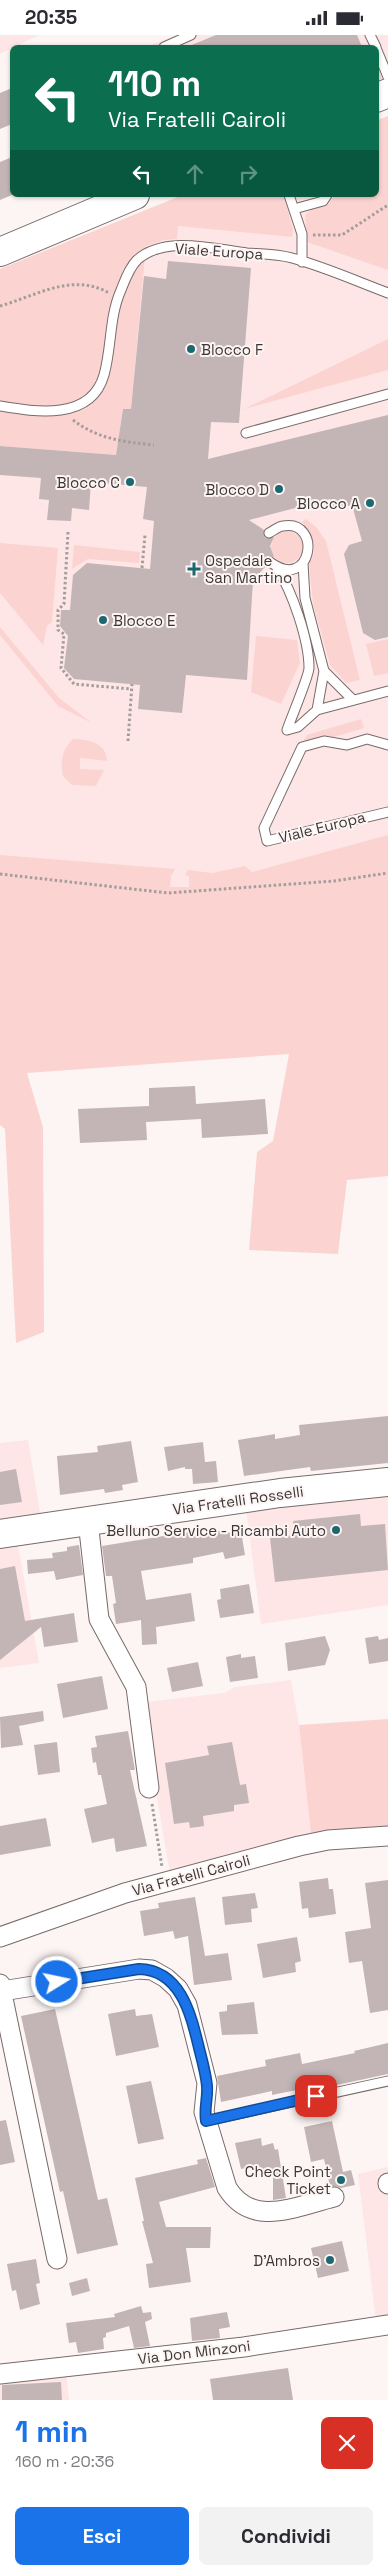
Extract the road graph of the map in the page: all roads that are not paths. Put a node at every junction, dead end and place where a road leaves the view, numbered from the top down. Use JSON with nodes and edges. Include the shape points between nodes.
{"nodes":[{"id":1,"x":191,"y":35,"type":"edge"},
{"id":2,"x":168,"y":45,"type":"edge"},
{"id":3,"x":380,"y":65,"type":"edge"},
{"id":4,"x":388,"y":77,"type":"edge"},
{"id":5,"x":130,"y":197,"type":"edge"},
{"id":6,"x":290,"y":197,"type":"edge"},
{"id":7,"x":326,"y":197,"type":"edge"},
{"id":8,"x":294,"y":209,"type":"junction"},
{"id":9,"x":0,"y":252,"type":"edge"},
{"id":10,"x":302,"y":262,"type":"junction"},
{"id":11,"x":388,"y":293,"type":"edge"},
{"id":12,"x":388,"y":394,"type":"edge"},
{"id":13,"x":0,"y":406,"type":"edge"},
{"id":14,"x":246,"y":433,"type":"dead end"},
{"id":15,"x":269,"y":533,"type":"dead end"},
{"id":16,"x":304,"y":563,"type":"junction"},
{"id":17,"x":324,"y":671,"type":"junction"},
{"id":18,"x":388,"y":691,"type":"edge"},
{"id":19,"x":353,"y":701,"type":"junction"},
{"id":20,"x":318,"y":711,"type":"junction"},
{"id":21,"x":388,"y":745,"type":"edge"},
{"id":22,"x":388,"y":812,"type":"edge"},
{"id":23,"x":388,"y":1482,"type":"edge"},
{"id":24,"x":88,"y":1521,"type":"junction"},
{"id":25,"x":0,"y":1535,"type":"edge"},
{"id":26,"x":150,"y":1788,"type":"road end"},
{"id":27,"x":388,"y":1836,"type":"edge"},
{"id":28,"x":0,"y":1937,"type":"edge"},
{"id":29,"x":1,"y":1988,"type":"edge"},
{"id":30,"x":388,"y":2081,"type":"edge"},
{"id":31,"x":206,"y":2121,"type":"junction"},
{"id":32,"x":334,"y":2197,"type":"dead end"},
{"id":33,"x":57,"y":2259,"type":"dead end"},
{"id":34,"x":388,"y":2325,"type":"edge"},
{"id":35,"x":0,"y":2374,"type":"edge"}],
"edges":[{"from":1,"to":2,"type":"lane"},
{"from":3,"to":4,"type":"lane"},
{"from":5,"to":9,"type":"main road"},
{"from":6,"to":8,"type":"lane"},
{"from":7,"to":8,"type":"lane","via":[[323,201]]},
{"from":8,"to":10,"type":"lane","via":[[302,234]]},
{"from":10,"to":11,"type":"lane","name":"Viale Europa"},
{"from":10,"to":13,"type":"lane","name":"Viale Europa","via":[[186,245],[163,248],[138,260],[130,270],[112,313],[104,374],[93,395],[65,410],[41,412]]},
{"from":12,"to":14,"type":"lane"},
{"from":15,"to":16,"type":"lane","via":[[283,525],[297,527],[307,537],[309,551]]},
{"from":16,"to":17,"type":"lane","via":[[305,598]]},
{"from":16,"to":20,"type":"lane","via":[[291,570],[274,565],[286,582],[299,615],[309,669],[287,730],[298,727]]},
{"from":17,"to":19,"type":"lane"},
{"from":17,"to":20,"type":"lane"},
{"from":18,"to":19,"type":"lane"},
{"from":19,"to":20,"type":"lane"},
{"from":21,"to":22,"type":"lane","name":"Viale Europa","via":[[367,739],[347,745],[324,741],[302,747],[264,828],[267,841]]},
{"from":23,"to":24,"type":"main road","name":"Via Fratelli Rosselli","via":[[280,1493]]},
{"from":24,"to":25,"type":"main road","name":"Via Fratelli Rosselli"},
{"from":24,"to":26,"type":"street","via":[[99,1619],[136,1687]]},
{"from":27,"to":28,"type":"street","name":"Via Fratelli Cairoli","via":[[308,1843],[125,1893]]},
{"from":29,"to":31,"type":"street","via":[[139,1969],[152,1970],[166,1978],[182,1997],[194,2024],[207,2083]]},
{"from":29,"to":33,"type":"street"},
{"from":30,"to":31,"type":"lane"},
{"from":31,"to":32,"type":"street","via":[[227,2188],[244,2206],[259,2212],[272,2212]]},
{"from":34,"to":35,"type":"street","name":"Via Don Minzoni","via":[[244,2347]]}]}
